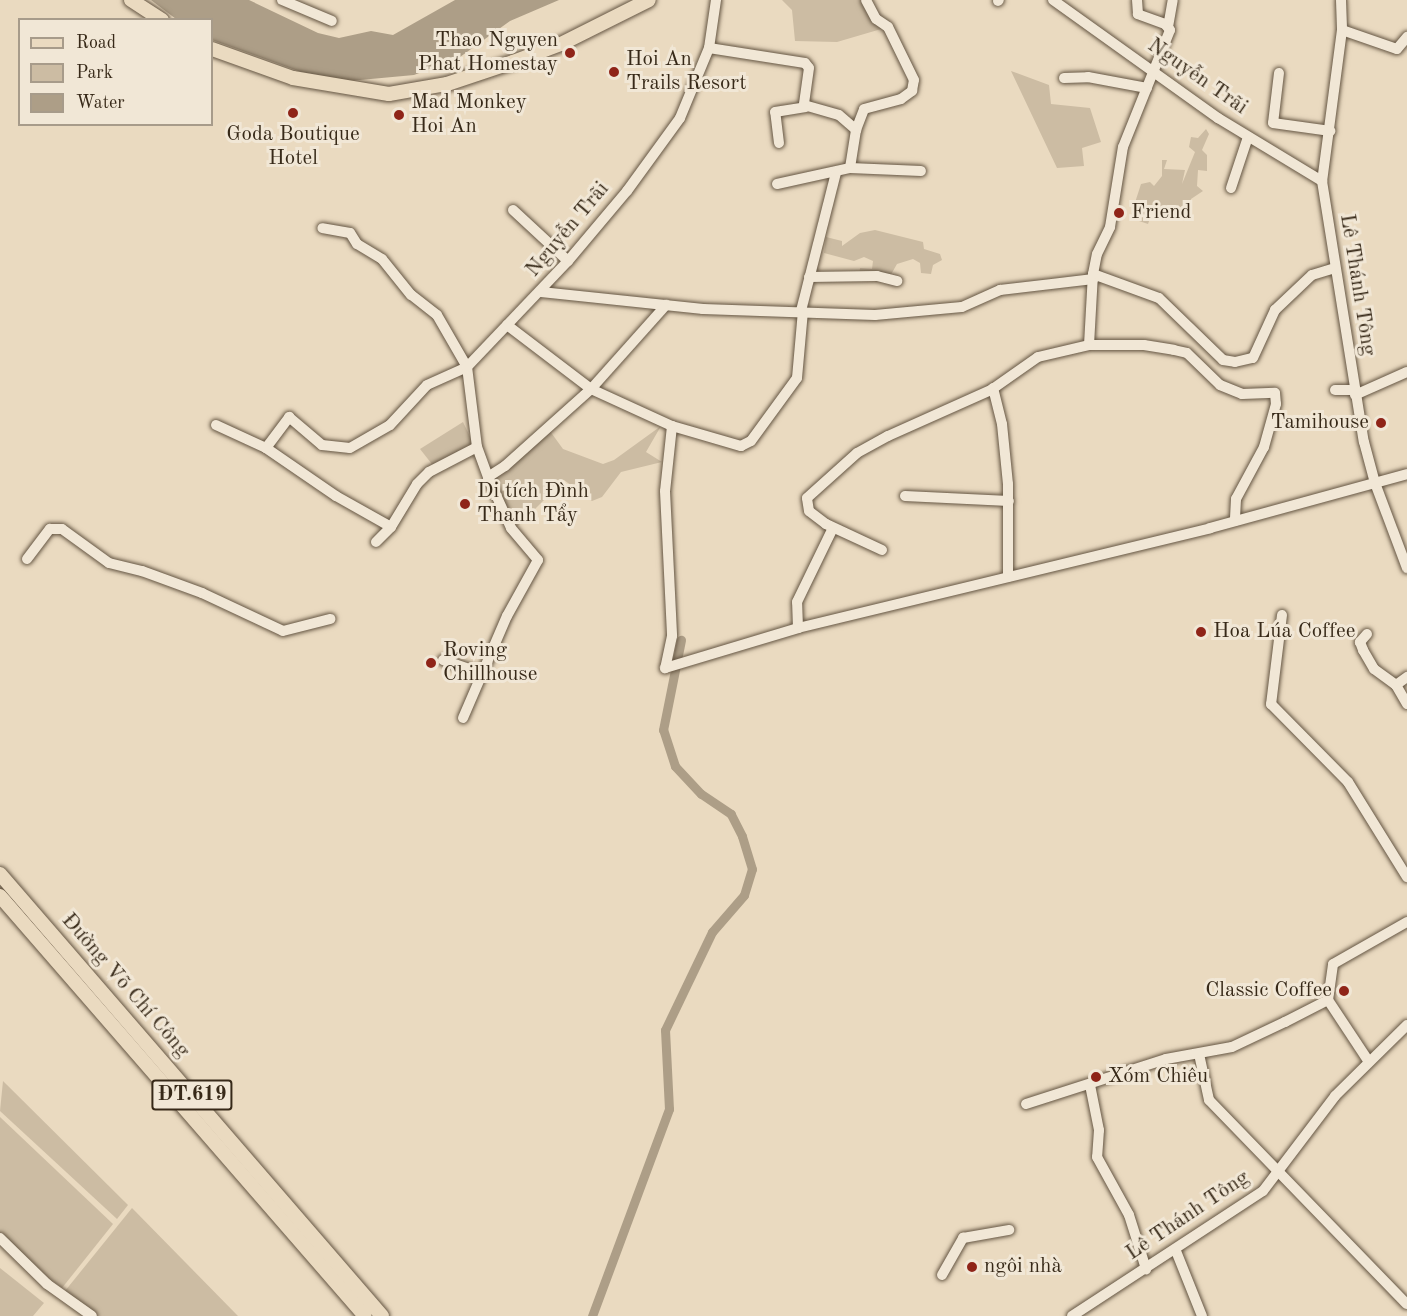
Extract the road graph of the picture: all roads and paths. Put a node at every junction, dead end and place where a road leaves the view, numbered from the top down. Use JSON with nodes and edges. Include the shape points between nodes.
{"nodes":[{"id":1,"x":131,"y":0,"type":"edge"},
{"id":2,"x":282,"y":0,"type":"edge"},
{"id":3,"x":649,"y":0,"type":"edge"},
{"id":4,"x":716,"y":0,"type":"edge"},
{"id":5,"x":866,"y":0,"type":"edge"},
{"id":6,"x":1053,"y":0,"type":"edge"},
{"id":7,"x":1137,"y":0,"type":"edge"},
{"id":8,"x":1173,"y":0,"type":"edge"},
{"id":9,"x":1339,"y":0,"type":"edge"},
{"id":10,"x":159,"y":18,"type":"edge"},
{"id":11,"x":332,"y":21,"type":"dead end"},
{"id":12,"x":1168,"y":27,"type":"junction"},
{"id":13,"x":1342,"y":30,"type":"junction"},
{"id":14,"x":1405,"y":45,"type":"edge"},
{"id":15,"x":709,"y":48,"type":"junction"},
{"id":16,"x":213,"y":49,"type":"edge"},
{"id":17,"x":1155,"y":73,"type":"junction"},
{"id":18,"x":1279,"y":73,"type":"dead end"},
{"id":19,"x":1064,"y":78,"type":"dead end"},
{"id":20,"x":1147,"y":88,"type":"junction"},
{"id":21,"x":806,"y":107,"type":"junction"},
{"id":22,"x":856,"y":130,"type":"junction"},
{"id":23,"x":1330,"y":131,"type":"junction"},
{"id":24,"x":1248,"y":136,"type":"junction"},
{"id":25,"x":779,"y":143,"type":"dead end"},
{"id":26,"x":850,"y":168,"type":"junction"},
{"id":27,"x":921,"y":171,"type":"dead end"},
{"id":28,"x":836,"y":173,"type":"junction"},
{"id":29,"x":1322,"y":181,"type":"junction"},
{"id":30,"x":777,"y":184,"type":"dead end"},
{"id":31,"x":1232,"y":188,"type":"dead end"},
{"id":32,"x":513,"y":210,"type":"dead end"},
{"id":33,"x":322,"y":228,"type":"dead end"},
{"id":34,"x":568,"y":261,"type":"junction"},
{"id":35,"x":1335,"y":268,"type":"junction"},
{"id":36,"x":1093,"y":276,"type":"junction"},
{"id":37,"x":809,"y":277,"type":"junction"},
{"id":38,"x":897,"y":281,"type":"dead end"},
{"id":39,"x":541,"y":292,"type":"junction"},
{"id":40,"x":666,"y":305,"type":"junction"},
{"id":41,"x":802,"y":311,"type":"junction"},
{"id":42,"x":507,"y":325,"type":"junction"},
{"id":43,"x":1089,"y":345,"type":"junction"},
{"id":44,"x":467,"y":367,"type":"junction"},
{"id":45,"x":1407,"y":372,"type":"edge"},
{"id":46,"x":993,"y":388,"type":"junction"},
{"id":47,"x":591,"y":389,"type":"junction"},
{"id":48,"x":1335,"y":390,"type":"dead end"},
{"id":49,"x":1354,"y":392,"type":"junction"},
{"id":50,"x":216,"y":425,"type":"dead end"},
{"id":51,"x":672,"y":426,"type":"junction"},
{"id":52,"x":477,"y":447,"type":"junction"},
{"id":53,"x":266,"y":448,"type":"junction"},
{"id":54,"x":1407,"y":474,"type":"edge"},
{"id":55,"x":488,"y":477,"type":"junction"},
{"id":56,"x":1375,"y":483,"type":"junction"},
{"id":57,"x":904,"y":496,"type":"dead end"},
{"id":58,"x":1009,"y":501,"type":"junction"},
{"id":59,"x":1235,"y":521,"type":"junction"},
{"id":60,"x":391,"y":527,"type":"junction"},
{"id":61,"x":833,"y":528,"type":"junction"},
{"id":62,"x":376,"y":542,"type":"dead end"},
{"id":63,"x":882,"y":550,"type":"dead end"},
{"id":64,"x":27,"y":558,"type":"dead end"},
{"id":65,"x":1407,"y":568,"type":"edge"},
{"id":66,"x":1008,"y":577,"type":"junction"},
{"id":67,"x":1282,"y":615,"type":"dead end"},
{"id":68,"x":330,"y":619,"type":"dead end"},
{"id":69,"x":798,"y":628,"type":"junction"},
{"id":70,"x":1367,"y":634,"type":"dead end"},
{"id":71,"x":443,"y":660,"type":"dead end"},
{"id":72,"x":481,"y":673,"type":"junction"},
{"id":73,"x":1407,"y":677,"type":"edge"},
{"id":74,"x":1396,"y":686,"type":"junction"},
{"id":75,"x":1407,"y":704,"type":"edge"},
{"id":76,"x":463,"y":718,"type":"dead end"},
{"id":77,"x":0,"y":874,"type":"edge"},
{"id":78,"x":1407,"y":877,"type":"edge"},
{"id":79,"x":0,"y":896,"type":"edge"},
{"id":80,"x":1407,"y":922,"type":"edge"},
{"id":81,"x":1328,"y":1000,"type":"junction"},
{"id":82,"x":1407,"y":1025,"type":"edge"},
{"id":83,"x":1199,"y":1054,"type":"junction"},
{"id":84,"x":1369,"y":1062,"type":"junction"},
{"id":85,"x":1090,"y":1085,"type":"junction"},
{"id":86,"x":1026,"y":1104,"type":"dead end"},
{"id":87,"x":1276,"y":1174,"type":"junction"},
{"id":88,"x":1009,"y":1230,"type":"dead end"},
{"id":89,"x":0,"y":1238,"type":"edge"},
{"id":90,"x":1176,"y":1251,"type":"junction"},
{"id":91,"x":1146,"y":1269,"type":"junction"},
{"id":92,"x":942,"y":1275,"type":"dead end"},
{"id":93,"x":1407,"y":1304,"type":"edge"},
{"id":94,"x":92,"y":1316,"type":"edge"},
{"id":95,"x":365,"y":1316,"type":"edge"},
{"id":96,"x":382,"y":1316,"type":"edge"},
{"id":97,"x":1072,"y":1316,"type":"edge"},
{"id":98,"x":1202,"y":1316,"type":"edge"}],
"edges":[{"from":1,"to":10,"type":"main road"},
{"from":2,"to":11,"type":"street"},
{"from":3,"to":16,"type":"main road","via":[[561,44],[513,62],[447,84],[389,94],[293,78]]},
{"from":4,"to":15,"type":"street","name":"Nguyễn Trãi"},
{"from":5,"to":22,"type":"street","via":[[876,19],[888,27],[914,80],[912,91],[900,99],[864,109]]},
{"from":6,"to":17,"type":"street","name":"Nguyễn Trãi"},
{"from":7,"to":12,"type":"street","via":[[1138,14]]},
{"from":8,"to":12,"type":"street"},
{"from":9,"to":13,"type":"street","name":"Lê Thánh Tông"},
{"from":12,"to":17,"type":"street"},
{"from":13,"to":14,"type":"street","via":[[1396,49]]},
{"from":13,"to":23,"type":"street","name":"Lê Thánh Tông"},
{"from":15,"to":21,"type":"street","via":[[805,63],[810,68]]},
{"from":15,"to":34,"type":"street","name":"Nguyễn Trãi","via":[[680,118],[627,191]]},
{"from":17,"to":20,"type":"street"},
{"from":17,"to":24,"type":"street","name":"Nguyễn Trãi"},
{"from":18,"to":23,"type":"street","via":[[1273,123]]},
{"from":19,"to":20,"type":"street","via":[[1088,77]]},
{"from":20,"to":36,"type":"street","via":[[1123,147],[1110,227],[1097,254]]},
{"from":21,"to":22,"type":"street","via":[[838,115]]},
{"from":21,"to":25,"type":"street","via":[[775,112]]},
{"from":22,"to":26,"type":"street"},
{"from":23,"to":29,"type":"street","name":"Lê Thánh Tông"},
{"from":24,"to":29,"type":"street","name":"Nguyễn Trãi"},
{"from":24,"to":31,"type":"street"},
{"from":26,"to":27,"type":"street"},
{"from":26,"to":28,"type":"street"},
{"from":28,"to":30,"type":"street"},
{"from":28,"to":37,"type":"street","via":[[830,209]]},
{"from":29,"to":35,"type":"street","name":"Lê Thánh Tông"},
{"from":32,"to":34,"type":"street"},
{"from":33,"to":44,"type":"street","via":[[350,233],[357,244],[382,259],[411,295],[437,315]]},
{"from":34,"to":39,"type":"street","name":"Nguyễn Trãi"},
{"from":35,"to":36,"type":"street","via":[[1317,273],[1298,289],[1271,316],[1253,358],[1235,362],[1223,360],[1159,298]]},
{"from":35,"to":49,"type":"street","name":"Lê Thánh Tông"},
{"from":36,"to":41,"type":"street","via":[[1000,290],[962,307],[875,315]]},
{"from":36,"to":43,"type":"street"},
{"from":37,"to":38,"type":"street","via":[[877,276]]},
{"from":37,"to":41,"type":"street"},
{"from":39,"to":40,"type":"street"},
{"from":39,"to":42,"type":"street","name":"Nguyễn Trãi"},
{"from":40,"to":41,"type":"street"},
{"from":40,"to":47,"type":"street"},
{"from":41,"to":51,"type":"street","via":[[798,378],[751,441],[741,446],[726,444]]},
{"from":42,"to":44,"type":"street","name":"Nguyễn Trãi"},
{"from":42,"to":47,"type":"street"},
{"from":43,"to":46,"type":"street","via":[[1038,357]]},
{"from":43,"to":59,"type":"street","via":[[1144,345],[1187,353],[1220,385],[1242,394],[1275,393],[1276,404],[1264,447],[1236,499]]},
{"from":44,"to":52,"type":"street"},
{"from":44,"to":53,"type":"street","via":[[427,385],[390,426],[356,446],[341,450],[322,445],[289,417]]},
{"from":45,"to":49,"type":"street"},
{"from":46,"to":58,"type":"street","via":[[1002,424]]},
{"from":46,"to":61,"type":"street","via":[[888,436],[835,471],[807,498],[809,511]]},
{"from":47,"to":51,"type":"street"},
{"from":47,"to":55,"type":"street"},
{"from":48,"to":49,"type":"street"},
{"from":49,"to":56,"type":"street","name":"Lê Thánh Tông"},
{"from":50,"to":53,"type":"street"},
{"from":51,"to":69,"type":"street","via":[[665,491],[672,636],[665,668]]},
{"from":52,"to":55,"type":"street"},
{"from":52,"to":60,"type":"street","via":[[429,472],[417,484]]},
{"from":53,"to":60,"type":"street","via":[[336,496]]},
{"from":54,"to":56,"type":"street"},
{"from":55,"to":72,"type":"street","via":[[507,522],[538,560]]},
{"from":56,"to":59,"type":"street"},
{"from":56,"to":65,"type":"street","name":"Lê Thánh Tông"},
{"from":57,"to":58,"type":"street"},
{"from":58,"to":66,"type":"street"},
{"from":59,"to":66,"type":"street"},
{"from":60,"to":62,"type":"street"},
{"from":61,"to":63,"type":"street"},
{"from":61,"to":69,"type":"street","via":[[797,602]]},
{"from":64,"to":68,"type":"street","via":[[50,529],[62,529],[109,563],[202,594],[283,632]]},
{"from":66,"to":69,"type":"street"},
{"from":67,"to":78,"type":"street","via":[[1271,704],[1348,782]]},
{"from":70,"to":74,"type":"street","via":[[1360,642],[1363,650],[1374,669]]},
{"from":71,"to":72,"type":"street"},
{"from":72,"to":76,"type":"street"},
{"from":73,"to":74,"type":"street"},
{"from":74,"to":75,"type":"street"},
{"from":77,"to":96,"type":"main road","name":"Đường Võ Chí Công","number":"ĐT.619"},
{"from":79,"to":95,"type":"main road","name":"Đường Võ Chí Công","number":"ĐT.619"},
{"from":80,"to":81,"type":"street","via":[[1333,964]]},
{"from":81,"to":83,"type":"street","via":[[1232,1047]]},
{"from":81,"to":84,"type":"street"},
{"from":82,"to":84,"type":"street","name":"Lê Thánh Tông"},
{"from":83,"to":85,"type":"street","via":[[1166,1059]]},
{"from":83,"to":87,"type":"street","via":[[1209,1100]]},
{"from":84,"to":87,"type":"street","name":"Lê Thánh Tông","via":[[1335,1096]]},
{"from":85,"to":86,"type":"street"},
{"from":85,"to":91,"type":"street","via":[[1100,1130],[1096,1157],[1129,1215]]},
{"from":87,"to":90,"type":"street","name":"Lê Thánh Tông","via":[[1263,1191]]},
{"from":87,"to":93,"type":"street"},
{"from":88,"to":92,"type":"street","via":[[963,1238]]},
{"from":89,"to":94,"type":"street","via":[[48,1284]]},
{"from":90,"to":91,"type":"street","name":"Lê Thánh Tông"},
{"from":90,"to":98,"type":"street"},
{"from":91,"to":97,"type":"street","name":"Lê Thánh Tông"}]}
